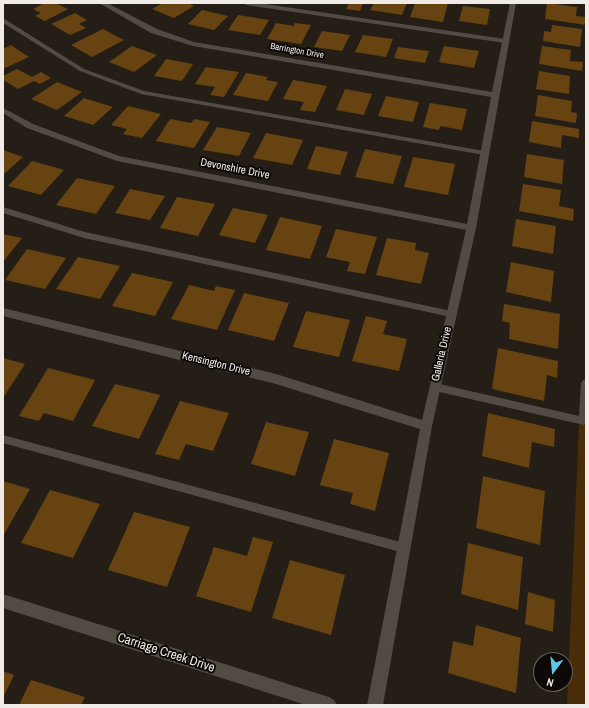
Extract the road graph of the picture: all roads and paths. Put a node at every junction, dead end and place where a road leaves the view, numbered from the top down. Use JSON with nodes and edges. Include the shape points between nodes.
{"nodes":[{"id":1,"x":102,"y":3,"type":"edge"},
{"id":2,"x":246,"y":3,"type":"edge"},
{"id":3,"x":513,"y":3,"type":"edge"},
{"id":4,"x":3,"y":20,"type":"edge"},
{"id":5,"x":506,"y":41,"type":"junction"},
{"id":6,"x":495,"y":95,"type":"junction"},
{"id":7,"x":3,"y":110,"type":"edge"},
{"id":8,"x":484,"y":153,"type":"junction"},
{"id":9,"x":3,"y":210,"type":"edge"},
{"id":10,"x":471,"y":228,"type":"junction"},
{"id":11,"x":3,"y":312,"type":"edge"},
{"id":12,"x":451,"y":314,"type":"junction"},
{"id":13,"x":586,"y":383,"type":"edge"},
{"id":14,"x":435,"y":387,"type":"junction"},
{"id":15,"x":426,"y":426,"type":"junction"},
{"id":16,"x":3,"y":439,"type":"edge"},
{"id":17,"x":404,"y":548,"type":"junction"},
{"id":18,"x":3,"y":601,"type":"edge"},
{"id":19,"x":329,"y":705,"type":"edge"},
{"id":20,"x":375,"y":705,"type":"edge"}],
"edges":[{"from":1,"to":6,"type":"street","name":"Barrington Drive","via":[[154,31],[193,44]]},
{"from":2,"to":5,"type":"lane"},
{"from":3,"to":5,"type":"street","name":"Galleria Drive"},
{"from":4,"to":8,"type":"lane","via":[[82,70],[143,93]]},
{"from":5,"to":6,"type":"street","name":"Galleria Drive"},
{"from":6,"to":8,"type":"street","name":"Galleria Drive"},
{"from":7,"to":10,"type":"street","name":"Devonshire Drive","via":[[30,126],[117,158]]},
{"from":8,"to":10,"type":"street","name":"Galleria Drive"},
{"from":9,"to":12,"type":"lane","via":[[84,235]]},
{"from":10,"to":12,"type":"street","name":"Galleria Drive"},
{"from":11,"to":15,"type":"street","name":"Kensington Drive","via":[[276,379]]},
{"from":12,"to":14,"type":"street","name":"Galleria Drive"},
{"from":13,"to":14,"type":"lane","via":[[584,421]]},
{"from":14,"to":15,"type":"street","name":"Galleria Drive"},
{"from":15,"to":17,"type":"street","name":"Galleria Drive"},
{"from":16,"to":17,"type":"lane"},
{"from":17,"to":20,"type":"street","name":"Galleria Drive"},
{"from":18,"to":19,"type":"street","name":"Carriage Creek Drive"}]}
